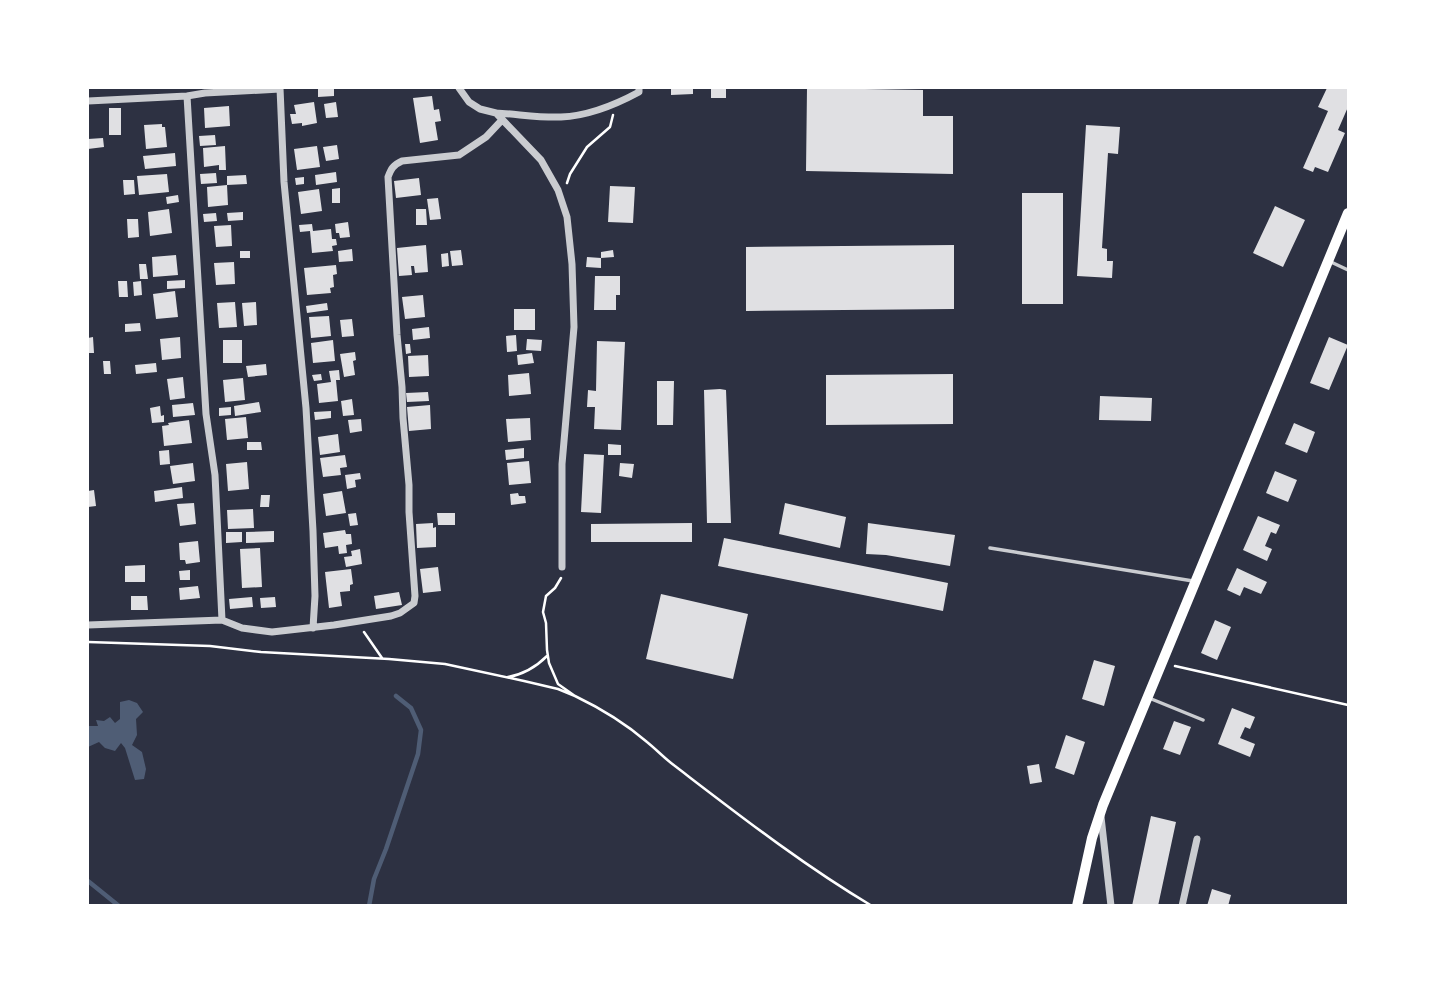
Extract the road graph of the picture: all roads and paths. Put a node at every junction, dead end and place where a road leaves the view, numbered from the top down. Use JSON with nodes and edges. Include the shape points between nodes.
{"nodes":[{"id":1,"x":280,"y":88,"type":"edge"},
{"id":2,"x":459,"y":88,"type":"edge"},
{"id":3,"x":639,"y":88,"type":"edge"},
{"id":4,"x":187,"y":96,"type":"junction"},
{"id":5,"x":88,"y":101,"type":"edge"},
{"id":6,"x":614,"y":105,"type":"junction"},
{"id":7,"x":496,"y":113,"type":"junction"},
{"id":8,"x":502,"y":120,"type":"junction"},
{"id":9,"x":564,"y":206,"type":"junction"},
{"id":10,"x":1349,"y":213,"type":"edge"},
{"id":11,"x":1329,"y":261,"type":"junction"},
{"id":12,"x":1349,"y":270,"type":"edge"},
{"id":13,"x":990,"y":548,"type":"dead end"},
{"id":14,"x":562,"y":567,"type":"joint"},
{"id":15,"x":1196,"y":581,"type":"junction"},
{"id":16,"x":222,"y":620,"type":"junction"},
{"id":17,"x":355,"y":622,"type":"junction"},
{"id":18,"x":88,"y":625,"type":"edge"},
{"id":19,"x":313,"y":628,"type":"junction"},
{"id":20,"x":88,"y":642,"type":"edge"},
{"id":21,"x":547,"y":656,"type":"junction"},
{"id":22,"x":382,"y":659,"type":"junction"},
{"id":23,"x":1161,"y":663,"type":"junction"},
{"id":24,"x":505,"y":678,"type":"junction"},
{"id":25,"x":575,"y":696,"type":"junction"},
{"id":26,"x":1147,"y":697,"type":"junction"},
{"id":27,"x":1349,"y":705,"type":"edge"},
{"id":28,"x":1203,"y":720,"type":"dead end"},
{"id":29,"x":1100,"y":813,"type":"junction"},
{"id":30,"x":1197,"y":839,"type":"dead end"},
{"id":31,"x":872,"y":905,"type":"edge"},
{"id":32,"x":1077,"y":905,"type":"edge"},
{"id":33,"x":1111,"y":905,"type":"edge"},
{"id":34,"x":1182,"y":905,"type":"edge"}],
"edges":[{"from":1,"to":4,"type":"street"},
{"from":1,"to":19,"type":"street","via":[[313,531]]},
{"from":2,"to":7,"type":"street","via":[[469,103]]},
{"from":3,"to":6,"type":"street"},
{"from":4,"to":5,"type":"street"},
{"from":4,"to":16,"type":"street"},
{"from":6,"to":7,"type":"street","via":[[561,117]]},
{"from":6,"to":9,"type":"path","via":[[610,127],[587,147],[570,174]]},
{"from":7,"to":8,"type":"street"},
{"from":8,"to":9,"type":"street","via":[[541,160]]},
{"from":8,"to":17,"type":"street","via":[[459,155],[402,161],[388,177],[414,603],[391,616]]},
{"from":9,"to":14,"type":"street","via":[[574,327],[562,464]]},
{"from":10,"to":11,"type":"main road"},
{"from":11,"to":12,"type":"lane"},
{"from":11,"to":15,"type":"main road"},
{"from":13,"to":15,"type":"lane"},
{"from":14,"to":21,"type":"path","via":[[561,578],[542,612]]},
{"from":15,"to":23,"type":"main road"},
{"from":16,"to":18,"type":"street"},
{"from":16,"to":19,"type":"street","via":[[259,631]]},
{"from":17,"to":19,"type":"street"},
{"from":17,"to":22,"type":"path"},
{"from":20,"to":22,"type":"path"},
{"from":21,"to":24,"type":"path","via":[[535,667]]},
{"from":21,"to":25,"type":"path","via":[[558,684]]},
{"from":22,"to":24,"type":"path","via":[[444,664]]},
{"from":23,"to":26,"type":"main road"},
{"from":23,"to":27,"type":"path"},
{"from":24,"to":25,"type":"path"},
{"from":25,"to":31,"type":"path","via":[[624,725],[800,858]]},
{"from":26,"to":28,"type":"lane"},
{"from":26,"to":29,"type":"main road"},
{"from":29,"to":32,"type":"main road"},
{"from":29,"to":33,"type":"street"},
{"from":30,"to":34,"type":"street"}]}
